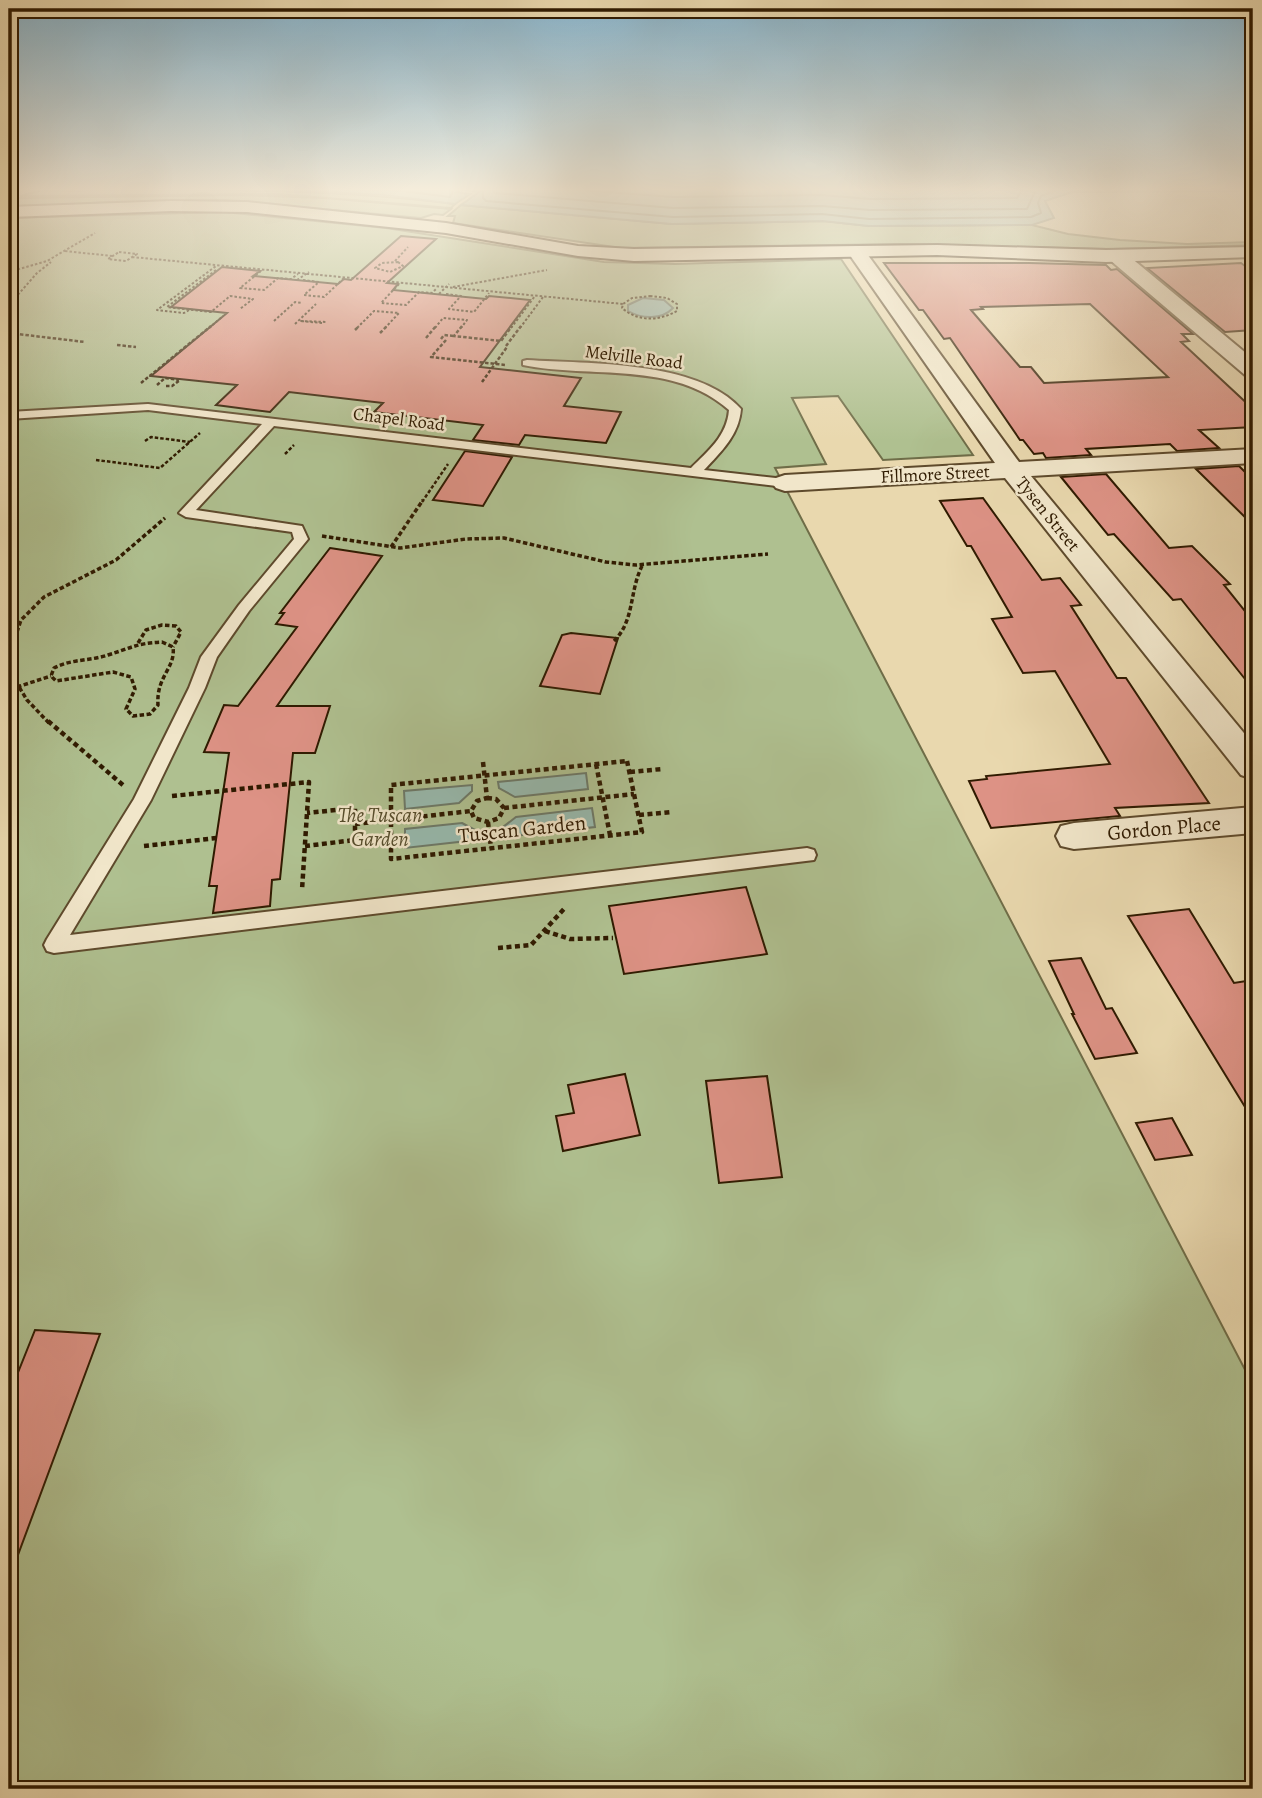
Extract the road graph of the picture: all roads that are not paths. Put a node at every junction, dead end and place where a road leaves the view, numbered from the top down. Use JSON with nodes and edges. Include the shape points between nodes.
{"nodes":[{"id":1,"x":872,"y":273,"type":"edge"},
{"id":2,"x":1137,"y":273,"type":"edge"},
{"id":3,"x":1249,"y":338,"type":"dead end"},
{"id":4,"x":1217,"y":340,"type":"junction"},
{"id":5,"x":527,"y":363,"type":"dead end"},
{"id":6,"x":1253,"y":370,"type":"edge"},
{"id":7,"x":15,"y":414,"type":"edge"},
{"id":8,"x":271,"y":422,"type":"junction"},
{"id":9,"x":9,"y":428,"type":"edge"},
{"id":10,"x":1253,"y":456,"type":"edge"},
{"id":11,"x":1012,"y":470,"type":"junction"},
{"id":12,"x":694,"y":472,"type":"junction"},
{"id":13,"x":785,"y":483,"type":"joint"},
{"id":14,"x":1253,"y":767,"type":"edge"},
{"id":15,"x":1253,"y":820,"type":"edge"},
{"id":16,"x":1074,"y":836,"type":"dead end"},
{"id":17,"x":807,"y":855,"type":"dead end"}],
"edges":[{"from":1,"to":11,"type":"street","name":"Tysen Street"},
{"from":2,"to":4,"type":"street"},
{"from":3,"to":4,"type":"street"},
{"from":4,"to":6,"type":"street"},
{"from":5,"to":12,"type":"lane","name":"Melville Road","via":[[668,377],[719,393],[735,409],[733,426]]},
{"from":7,"to":8,"type":"lane","name":"Chapel Road","via":[[148,407]]},
{"from":7,"to":9,"type":"lane"},
{"from":8,"to":12,"type":"lane","name":"Chapel Road"},
{"from":8,"to":17,"type":"lane","via":[[186,513],[297,529],[301,539],[209,657],[142,800],[54,945]]},
{"from":10,"to":11,"type":"street","name":"Fillmore Street"},
{"from":11,"to":13,"type":"street","name":"Fillmore Street"},
{"from":11,"to":14,"type":"street","name":"Tysen Street"},
{"from":12,"to":13,"type":"lane","name":"Chapel Road"},
{"from":15,"to":16,"type":"street","name":"Gordon Place"}]}
